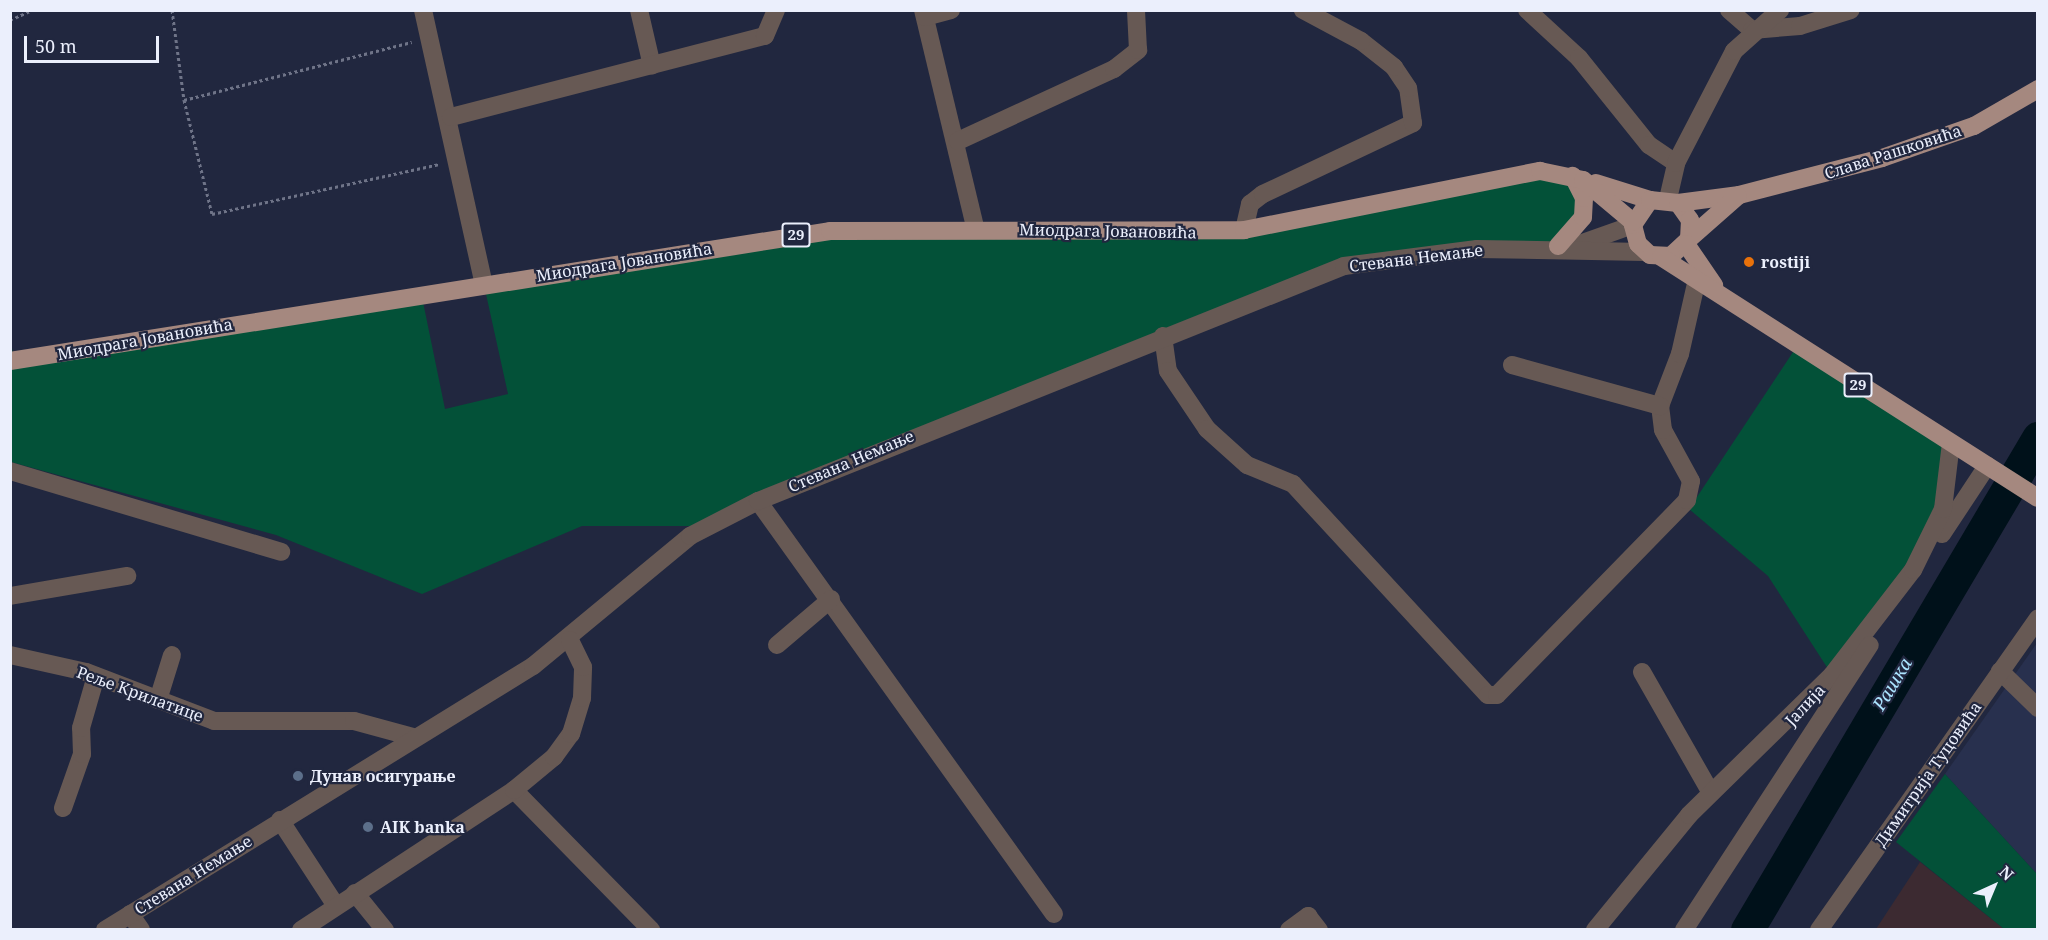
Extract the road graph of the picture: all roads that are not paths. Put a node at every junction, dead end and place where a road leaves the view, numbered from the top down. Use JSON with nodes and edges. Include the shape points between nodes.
{"nodes":[{"id":1,"x":423,"y":10,"type":"edge"},
{"id":2,"x":639,"y":10,"type":"edge"},
{"id":3,"x":776,"y":10,"type":"edge"},
{"id":4,"x":951,"y":10,"type":"edge"},
{"id":5,"x":1136,"y":10,"type":"edge"},
{"id":6,"x":1303,"y":10,"type":"edge"},
{"id":7,"x":1527,"y":10,"type":"edge"},
{"id":8,"x":1729,"y":10,"type":"edge"},
{"id":9,"x":1779,"y":10,"type":"edge"},
{"id":10,"x":1851,"y":10,"type":"edge"},
{"id":11,"x":924,"y":14,"type":"edge"},
{"id":12,"x":1752,"y":30,"type":"junction"},
{"id":13,"x":652,"y":66,"type":"junction"},
{"id":14,"x":2037,"y":89,"type":"edge"},
{"id":15,"x":451,"y":117,"type":"junction"},
{"id":16,"x":958,"y":141,"type":"junction"},
{"id":17,"x":1676,"y":163,"type":"junction"},
{"id":18,"x":1578,"y":177,"type":"junction"},
{"id":19,"x":1739,"y":195,"type":"junction"},
{"id":20,"x":1665,"y":201,"type":"junction"},
{"id":21,"x":1633,"y":224,"type":"junction"},
{"id":22,"x":976,"y":230,"type":"junction"},
{"id":23,"x":1244,"y":230,"type":"junction"},
{"id":24,"x":1688,"y":241,"type":"junction"},
{"id":25,"x":1562,"y":247,"type":"junction"},
{"id":26,"x":1653,"y":254,"type":"junction"},
{"id":27,"x":1697,"y":279,"type":"junction"},
{"id":28,"x":484,"y":285,"type":"junction"},
{"id":29,"x":1724,"y":295,"type":"junction"},
{"id":30,"x":1163,"y":336,"type":"junction"},
{"id":31,"x":10,"y":361,"type":"edge"},
{"id":32,"x":1512,"y":365,"type":"dead end"},
{"id":33,"x":1660,"y":406,"type":"junction"},
{"id":34,"x":1951,"y":443,"type":"junction"},
{"id":35,"x":1991,"y":469,"type":"junction"},
{"id":36,"x":10,"y":471,"type":"edge"},
{"id":37,"x":2037,"y":498,"type":"edge"},
{"id":38,"x":758,"y":501,"type":"junction"},
{"id":39,"x":281,"y":552,"type":"dead end"},
{"id":40,"x":127,"y":576,"type":"dead end"},
{"id":41,"x":10,"y":597,"type":"edge"},
{"id":42,"x":831,"y":599,"type":"junction"},
{"id":43,"x":2037,"y":618,"type":"edge"},
{"id":44,"x":570,"y":640,"type":"junction"},
{"id":45,"x":777,"y":645,"type":"dead end"},
{"id":46,"x":10,"y":655,"type":"edge"},
{"id":47,"x":172,"y":655,"type":"dead end"},
{"id":48,"x":2000,"y":671,"type":"junction"},
{"id":49,"x":1642,"y":672,"type":"dead end"},
{"id":50,"x":96,"y":676,"type":"junction"},
{"id":51,"x":158,"y":700,"type":"junction"},
{"id":52,"x":2037,"y":708,"type":"edge"},
{"id":53,"x":413,"y":737,"type":"junction"},
{"id":54,"x":514,"y":790,"type":"junction"},
{"id":55,"x":1711,"y":793,"type":"junction"},
{"id":56,"x":63,"y":808,"type":"dead end"},
{"id":57,"x":280,"y":820,"type":"junction"},
{"id":58,"x":355,"y":893,"type":"junction"},
{"id":59,"x":336,"y":906,"type":"junction"},
{"id":60,"x":130,"y":914,"type":"junction"},
{"id":61,"x":1054,"y":914,"type":"dead end"},
{"id":62,"x":1314,"y":923,"type":"edge"},
{"id":63,"x":105,"y":930,"type":"edge"},
{"id":64,"x":141,"y":930,"type":"edge"},
{"id":65,"x":301,"y":930,"type":"edge"},
{"id":66,"x":385,"y":930,"type":"edge"},
{"id":67,"x":651,"y":930,"type":"edge"},
{"id":68,"x":1289,"y":930,"type":"edge"},
{"id":69,"x":1595,"y":930,"type":"edge"},
{"id":70,"x":1684,"y":930,"type":"edge"},
{"id":71,"x":1819,"y":930,"type":"edge"}],
"edges":[{"from":1,"to":15,"type":"street"},
{"from":2,"to":13,"type":"street"},
{"from":3,"to":13,"type":"street","via":[[765,36]]},
{"from":4,"to":11,"type":"street"},
{"from":5,"to":16,"type":"street","via":[[1138,50],[1114,69]]},
{"from":6,"to":23,"type":"street","via":[[1361,41],[1394,67],[1408,88],[1413,123],[1263,194],[1250,204]]},
{"from":7,"to":17,"type":"street","via":[[1579,58],[1649,145]]},
{"from":8,"to":12,"type":"street"},
{"from":9,"to":12,"type":"street"},
{"from":10,"to":12,"type":"street","via":[[1800,26]]},
{"from":11,"to":16,"type":"street"},
{"from":12,"to":17,"type":"street","via":[[1734,51]]},
{"from":13,"to":15,"type":"street"},
{"from":14,"to":19,"type":"main road","name":"Слава Рашковића","via":[[1947,136]]},
{"from":15,"to":28,"type":"street"},
{"from":16,"to":22,"type":"street"},
{"from":17,"to":20,"type":"street"},
{"from":18,"to":20,"type":"main road","name":"Миодрага Јовановића"},
{"from":18,"to":21,"type":"main road"},
{"from":18,"to":23,"type":"main road","name":"Миодрага Јовановића","number":"29","via":[[1540,171],[1495,177],[1371,208]]},
{"from":18,"to":25,"type":"main road","via":[[1584,198],[1583,217]]},
{"from":19,"to":20,"type":"main road","name":"Слава Рашковића"},
{"from":19,"to":24,"type":"main road"},
{"from":20,"to":21,"type":"main road"},
{"from":20,"to":24,"type":"main road","via":[[1690,220]]},
{"from":21,"to":25,"type":"street"},
{"from":21,"to":26,"type":"main road"},
{"from":22,"to":23,"type":"main road","name":"Миодрага Јовановића","number":"29"},
{"from":22,"to":28,"type":"main road","name":"Миодрага Јовановића","number":"29","via":[[809,233]]},
{"from":24,"to":26,"type":"main road"},
{"from":24,"to":29,"type":"main road"},
{"from":25,"to":26,"type":"street","name":"Стевана Немање","via":[[1612,254]]},
{"from":25,"to":30,"type":"street","name":"Стевана Немање","via":[[1361,262]]},
{"from":26,"to":27,"type":"main road","number":"29"},
{"from":27,"to":29,"type":"main road","number":"29"},
{"from":27,"to":33,"type":"street","via":[[1680,354]]},
{"from":28,"to":31,"type":"main road","name":"Миодрага Јовановића","number":"29"},
{"from":29,"to":34,"type":"main road","number":"29"},
{"from":30,"to":33,"type":"street","via":[[1175,380],[1207,429],[1247,465],[1293,484],[1488,695],[1506,688],[1676,514],[1691,482],[1663,430]]},
{"from":30,"to":38,"type":"street","name":"Стевана Немање"},
{"from":32,"to":33,"type":"street"},
{"from":34,"to":35,"type":"main road","number":"29"},
{"from":34,"to":55,"type":"street","name":"Јалија","via":[[1944,508],[1913,570],[1818,692]]},
{"from":35,"to":37,"type":"main road","number":"29"},
{"from":35,"to":70,"type":"street"},
{"from":36,"to":39,"type":"street"},
{"from":38,"to":42,"type":"street"},
{"from":38,"to":44,"type":"street","name":"Стевана Немање","via":[[690,536]]},
{"from":40,"to":41,"type":"street"},
{"from":42,"to":45,"type":"street"},
{"from":42,"to":61,"type":"street"},
{"from":43,"to":48,"type":"street","name":"Димитрија Туцовића"},
{"from":44,"to":53,"type":"street","name":"Стевана Немање"},
{"from":44,"to":54,"type":"street","via":[[584,678],[574,727],[554,757]]},
{"from":46,"to":50,"type":"street","name":"Реље Крилатице"},
{"from":47,"to":51,"type":"street"},
{"from":48,"to":52,"type":"street"},
{"from":48,"to":71,"type":"street","name":"Димитрија Туцовића"},
{"from":49,"to":55,"type":"street"},
{"from":50,"to":51,"type":"street","name":"Реље Крилатице"},
{"from":50,"to":56,"type":"street","via":[[81,728],[82,754]]},
{"from":51,"to":53,"type":"street","name":"Реље Крилатице","via":[[226,723],[354,721]]},
{"from":53,"to":57,"type":"street","name":"Стевана Немање"},
{"from":54,"to":58,"type":"street"},
{"from":54,"to":67,"type":"street"},
{"from":55,"to":69,"type":"street","name":"Јалија"},
{"from":57,"to":59,"type":"street"},
{"from":57,"to":60,"type":"street","name":"Стевана Немање"},
{"from":58,"to":59,"type":"street"},
{"from":58,"to":66,"type":"street"},
{"from":59,"to":65,"type":"street"},
{"from":60,"to":63,"type":"street","name":"Стевана Немање"},
{"from":60,"to":64,"type":"street"},
{"from":62,"to":68,"type":"street"}]}
